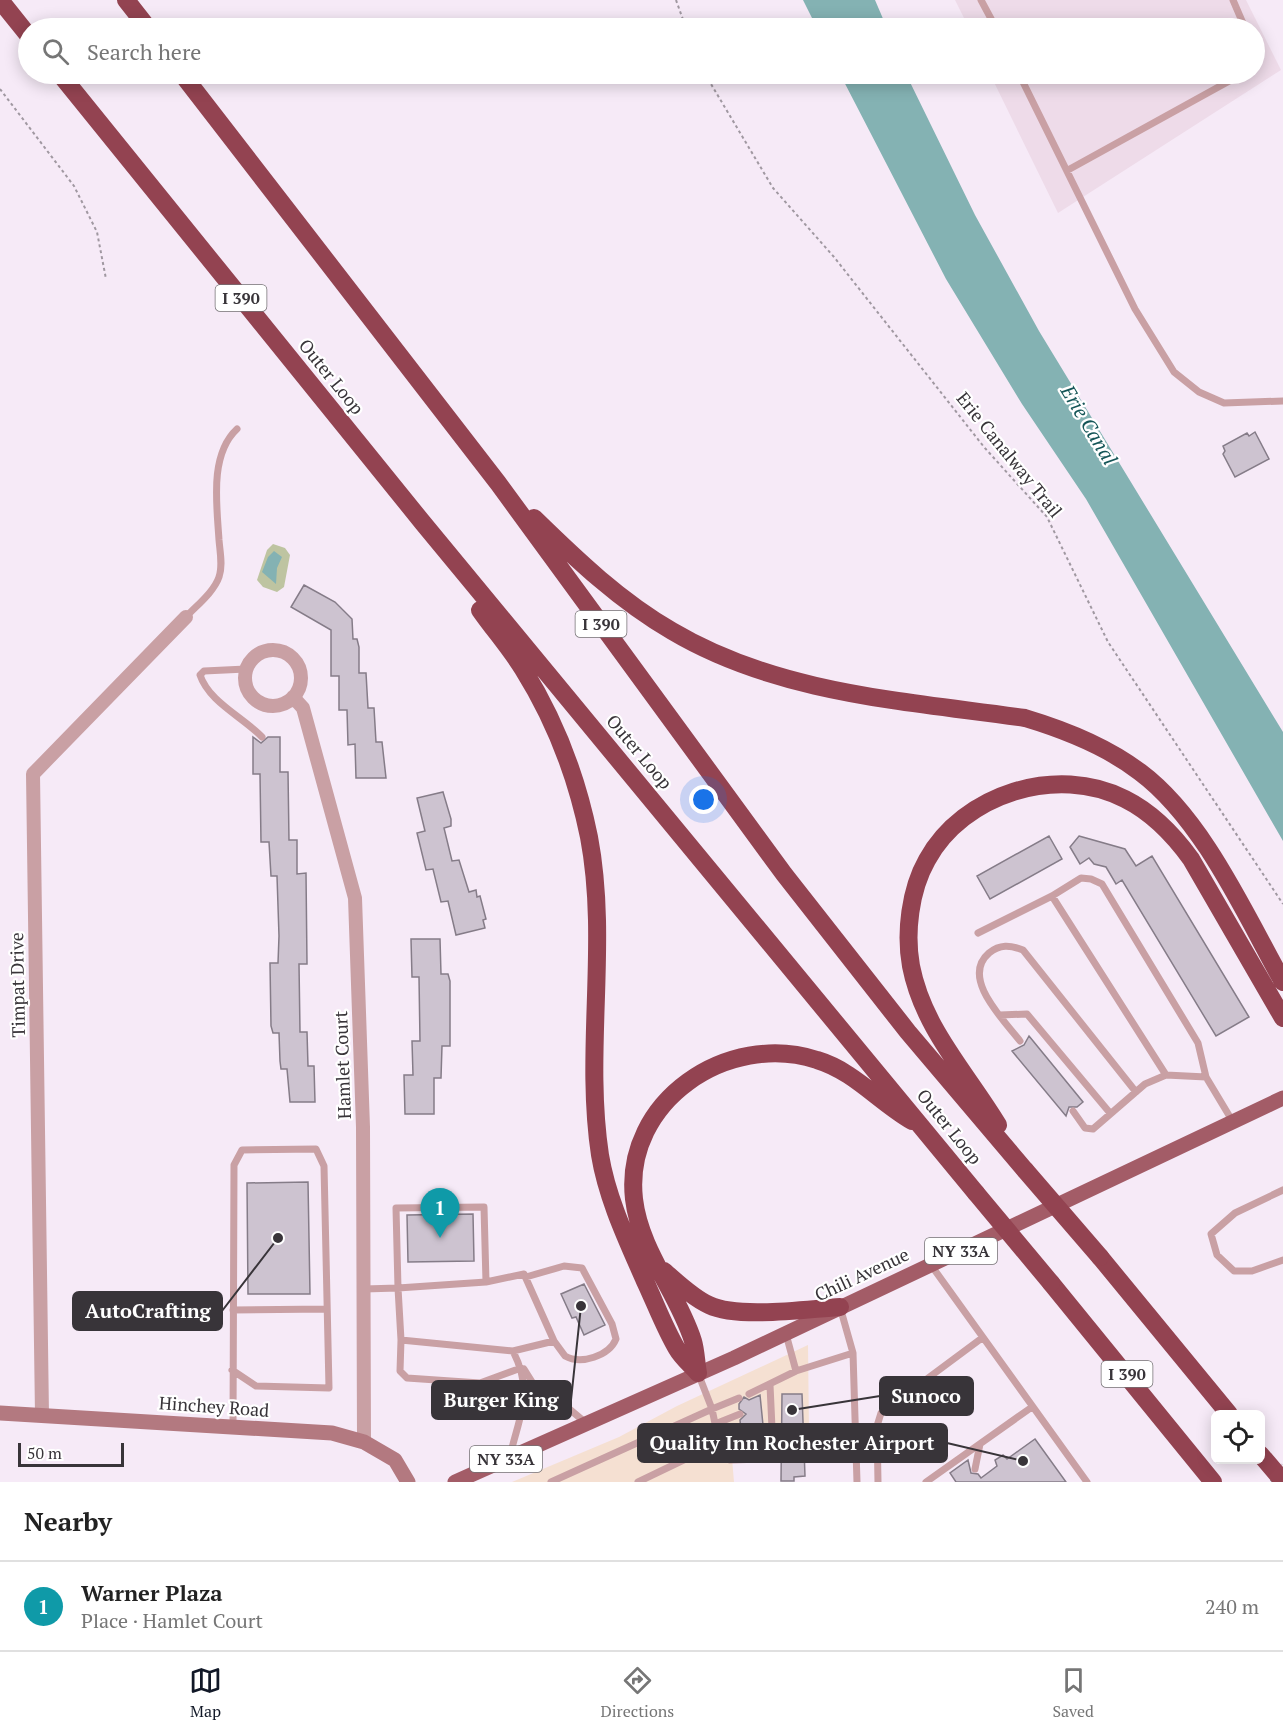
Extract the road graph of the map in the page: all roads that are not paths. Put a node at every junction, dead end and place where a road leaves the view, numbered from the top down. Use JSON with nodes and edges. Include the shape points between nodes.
{"nodes":[{"id":1,"x":0,"y":0,"type":"edge"},
{"id":2,"x":126,"y":0,"type":"edge"},
{"id":3,"x":981,"y":0,"type":"edge"},
{"id":4,"x":1233,"y":0,"type":"edge"},
{"id":5,"x":140,"y":18,"type":"edge"},
{"id":6,"x":991,"y":18,"type":"edge"},
{"id":7,"x":1241,"y":18,"type":"edge"},
{"id":8,"x":18,"y":22,"type":"edge"},
{"id":9,"x":68,"y":84,"type":"edge"},
{"id":10,"x":190,"y":84,"type":"edge"},
{"id":11,"x":1024,"y":84,"type":"edge"},
{"id":12,"x":1224,"y":84,"type":"edge"},
{"id":13,"x":1068,"y":170,"type":"junction"},
{"id":14,"x":1283,"y":401,"type":"edge"},
{"id":15,"x":237,"y":429,"type":"dead end"},
{"id":16,"x":498,"y":483,"type":"junction"},
{"id":17,"x":423,"y":523,"type":"junction"},
{"id":18,"x":186,"y":617,"type":"joint"},
{"id":19,"x":246,"y":669,"type":"junction"},
{"id":20,"x":293,"y":697,"type":"junction"},
{"id":21,"x":262,"y":737,"type":"dead end"},
{"id":22,"x":1052,"y":896,"type":"junction"},
{"id":23,"x":978,"y":933,"type":"dead end"},
{"id":24,"x":1283,"y":982,"type":"edge"},
{"id":25,"x":1000,"y":1015,"type":"junction"},
{"id":26,"x":1283,"y":1018,"type":"edge"},
{"id":27,"x":1020,"y":1041,"type":"dead end"},
{"id":28,"x":1166,"y":1075,"type":"junction"},
{"id":29,"x":1206,"y":1077,"type":"junction"},
{"id":30,"x":1136,"y":1092,"type":"junction"},
{"id":31,"x":1283,"y":1098,"type":"edge"},
{"id":32,"x":1073,"y":1111,"type":"dead end"},
{"id":33,"x":1110,"y":1113,"type":"junction"},
{"id":34,"x":1233,"y":1122,"type":"junction"},
{"id":35,"x":924,"y":1128,"type":"junction"},
{"id":36,"x":1024,"y":1170,"type":"junction"},
{"id":37,"x":1283,"y":1190,"type":"edge"},
{"id":38,"x":1283,"y":1260,"type":"edge"},
{"id":39,"x":931,"y":1265,"type":"junction"},
{"id":40,"x":660,"y":1268,"type":"junction"},
{"id":41,"x":526,"y":1277,"type":"junction"},
{"id":42,"x":486,"y":1282,"type":"junction"},
{"id":43,"x":398,"y":1288,"type":"junction"},
{"id":44,"x":364,"y":1289,"type":"junction"},
{"id":45,"x":840,"y":1307,"type":"junction"},
{"id":46,"x":327,"y":1309,"type":"junction"},
{"id":47,"x":233,"y":1310,"type":"junction"},
{"id":48,"x":786,"y":1333,"type":"junction"},
{"id":49,"x":982,"y":1338,"type":"junction"},
{"id":50,"x":401,"y":1340,"type":"junction"},
{"id":51,"x":554,"y":1341,"type":"junction"},
{"id":52,"x":513,"y":1351,"type":"junction"},
{"id":53,"x":853,"y":1353,"type":"junction"},
{"id":54,"x":521,"y":1368,"type":"junction"},
{"id":55,"x":232,"y":1370,"type":"junction"},
{"id":56,"x":796,"y":1371,"type":"junction"},
{"id":57,"x":698,"y":1373,"type":"junction"},
{"id":58,"x":770,"y":1385,"type":"junction"},
{"id":59,"x":750,"y":1394,"type":"dead end"},
{"id":60,"x":739,"y":1398,"type":"dead end"},
{"id":61,"x":769,"y":1401,"type":"junction"},
{"id":62,"x":761,"y":1405,"type":"dead end"},
{"id":63,"x":1032,"y":1407,"type":"junction"},
{"id":64,"x":712,"y":1409,"type":"junction"},
{"id":65,"x":1226,"y":1410,"type":"edge"},
{"id":66,"x":0,"y":1413,"type":"edge"},
{"id":67,"x":740,"y":1414,"type":"dead end"},
{"id":68,"x":42,"y":1415,"type":"junction"},
{"id":69,"x":586,"y":1423,"type":"junction"},
{"id":70,"x":715,"y":1424,"type":"junction"},
{"id":71,"x":233,"y":1428,"type":"junction"},
{"id":72,"x":364,"y":1442,"type":"junction"},
{"id":73,"x":719,"y":1443,"type":"junction"},
{"id":74,"x":980,"y":1444,"type":"junction"},
{"id":75,"x":510,"y":1457,"type":"junction"},
{"id":76,"x":765,"y":1459,"type":"dead end"},
{"id":77,"x":1265,"y":1460,"type":"edge"},
{"id":78,"x":975,"y":1469,"type":"dead end"},
{"id":79,"x":464,"y":1480,"type":"edge"},
{"id":80,"x":1283,"y":1481,"type":"edge"},
{"id":81,"x":408,"y":1482,"type":"edge"},
{"id":82,"x":551,"y":1482,"type":"edge"},
{"id":83,"x":638,"y":1482,"type":"edge"},
{"id":84,"x":856,"y":1482,"type":"edge"},
{"id":85,"x":878,"y":1482,"type":"edge"},
{"id":86,"x":926,"y":1482,"type":"edge"},
{"id":87,"x":1087,"y":1482,"type":"edge"},
{"id":88,"x":1213,"y":1482,"type":"edge"}],
"edges":[{"from":1,"to":8,"type":"highway"},
{"from":2,"to":5,"type":"highway"},
{"from":3,"to":6,"type":"lane"},
{"from":4,"to":7,"type":"lane"},
{"from":9,"to":17,"type":"highway","name":"Outer Loop","number":"I 390"},
{"from":10,"to":16,"type":"highway","name":"Outer Loop","number":"I 390"},
{"from":11,"to":13,"type":"lane"},
{"from":12,"to":13,"type":"lane"},
{"from":13,"to":14,"type":"lane","via":[[1135,309],[1174,372],[1199,392],[1224,403]]},
{"from":15,"to":18,"type":"lane","via":[[220,459],[219,577]]},
{"from":16,"to":24,"type":"highway","via":[[614,592],[672,632],[711,651],[816,687],[1024,718],[1058,728],[1119,758],[1141,772],[1164,795],[1210,853]]},
{"from":16,"to":36,"type":"highway","name":"Outer Loop","number":"I 390","via":[[784,874],[908,1032]]},
{"from":17,"to":35,"type":"highway","name":"Outer Loop","number":"I 390"},
{"from":17,"to":57,"type":"highway","via":[[522,668],[546,709],[566,756],[589,838],[595,886],[596,1085],[601,1157],[634,1256],[677,1350]]},
{"from":18,"to":68,"type":"street","name":"Timpat Drive","via":[[33,774]]},
{"from":19,"to":20,"type":"street","via":[[247,687],[259,701],[276,705]]},
{"from":19,"to":20,"type":"street","via":[[250,661],[266,651],[292,657],[301,672]]},
{"from":19,"to":21,"type":"lane","via":[[204,670],[200,675],[217,699]]},
{"from":20,"to":44,"type":"street","name":"Hamlet Court","via":[[303,708],[355,898]]},
{"from":22,"to":23,"type":"lane"},
{"from":22,"to":28,"type":"lane"},
{"from":22,"to":29,"type":"lane","via":[[1081,878],[1102,884],[1197,1043]]},
{"from":25,"to":27,"type":"lane"},
{"from":25,"to":30,"type":"lane","via":[[981,987],[978,970],[988,954],[1009,944],[1023,950]]},
{"from":25,"to":33,"type":"lane","via":[[1027,1014]]},
{"from":26,"to":36,"type":"highway","via":[[1191,859],[1154,817],[1124,798],[1075,785],[1029,787],[994,800],[959,821],[927,860],[910,909],[911,965],[918,991],[944,1047],[983,1100]]},
{"from":28,"to":29,"type":"lane"},
{"from":28,"to":30,"type":"lane"},
{"from":29,"to":34,"type":"lane"},
{"from":30,"to":33,"type":"lane"},
{"from":31,"to":34,"type":"main road","name":"Chili Avenue","number":"NY 33A"},
{"from":32,"to":33,"type":"lane","via":[[1085,1128],[1093,1129]]},
{"from":34,"to":39,"type":"main road","name":"Chili Avenue","number":"NY 33A"},
{"from":35,"to":40,"type":"highway","via":[[890,1109],[857,1080],[819,1060],[795,1054],[746,1054],[700,1073],[659,1108],[637,1159],[634,1198],[638,1222]]},
{"from":35,"to":88,"type":"highway","name":"Outer Loop","number":"I 390","bridge":true},
{"from":36,"to":65,"type":"highway","name":"Outer Loop","number":"I 390","bridge":true},
{"from":37,"to":38,"type":"lane","via":[[1235,1213],[1211,1234],[1217,1255],[1234,1272],[1252,1271]]},
{"from":39,"to":45,"type":"main road","name":"Chili Avenue","number":"NY 33A"},
{"from":39,"to":49,"type":"lane"},
{"from":40,"to":45,"type":"highway","via":[[694,1297],[737,1312]]},
{"from":40,"to":57,"type":"highway","via":[[693,1341]]},
{"from":41,"to":42,"type":"lane","via":[[524,1274]]},
{"from":41,"to":51,"type":"lane"},
{"from":41,"to":51,"type":"lane","via":[[564,1266],[582,1268],[616,1339],[608,1350],[582,1361],[565,1356]]},
{"from":42,"to":43,"type":"lane"},
{"from":42,"to":43,"type":"lane","via":[[484,1207],[396,1208]]},
{"from":43,"to":44,"type":"lane"},
{"from":43,"to":50,"type":"lane"},
{"from":44,"to":72,"type":"street","name":"Hamlet Court"},
{"from":45,"to":48,"type":"main road","name":"Chili Avenue","number":"NY 33A"},
{"from":45,"to":53,"type":"lane"},
{"from":46,"to":47,"type":"lane"},
{"from":46,"to":47,"type":"lane","via":[[324,1166],[315,1149],[305,1148],[242,1150],[234,1165]]},
{"from":46,"to":55,"type":"lane","via":[[329,1388],[256,1386]]},
{"from":47,"to":55,"type":"lane"},
{"from":48,"to":56,"type":"lane"},
{"from":48,"to":57,"type":"main road","name":"Chili Avenue","number":"NY 33A"},
{"from":49,"to":63,"type":"lane"},
{"from":49,"to":85,"type":"lane","via":[[881,1413],[877,1426]]},
{"from":50,"to":52,"type":"lane"},
{"from":50,"to":54,"type":"lane","via":[[400,1371],[406,1378],[480,1383]]},
{"from":51,"to":52,"type":"lane"},
{"from":52,"to":54,"type":"lane"},
{"from":53,"to":56,"type":"lane"},
{"from":53,"to":84,"type":"lane"},
{"from":54,"to":69,"type":"lane","via":[[548,1397],[561,1402]]},
{"from":54,"to":75,"type":"lane","via":[[525,1405]]},
{"from":55,"to":71,"type":"lane"},
{"from":56,"to":58,"type":"lane"},
{"from":57,"to":64,"type":"lane"},
{"from":57,"to":69,"type":"main road","name":"Chili Avenue","number":"NY 33A"},
{"from":58,"to":59,"type":"lane"},
{"from":58,"to":61,"type":"lane"},
{"from":60,"to":64,"type":"lane"},
{"from":61,"to":62,"type":"lane"},
{"from":61,"to":73,"type":"lane","via":[[772,1428]]},
{"from":63,"to":74,"type":"lane"},
{"from":63,"to":87,"type":"lane"},
{"from":64,"to":70,"type":"lane"},
{"from":64,"to":82,"type":"lane"},
{"from":66,"to":68,"type":"street","name":"Hinchey Road"},
{"from":67,"to":70,"type":"lane"},
{"from":68,"to":71,"type":"street","name":"Hinchey Road"},
{"from":69,"to":75,"type":"main road","name":"Chili Avenue","number":"NY 33A"},
{"from":70,"to":73,"type":"lane"},
{"from":71,"to":72,"type":"street","name":"Hinchey Road","via":[[332,1433]]},
{"from":72,"to":81,"type":"street","name":"Hinchey Road","via":[[395,1460]]},
{"from":73,"to":76,"type":"lane","via":[[730,1461]]},
{"from":73,"to":83,"type":"lane"},
{"from":74,"to":78,"type":"lane"},
{"from":74,"to":86,"type":"lane"},
{"from":75,"to":79,"type":"main road","name":"Chili Avenue","number":"NY 33A"},
{"from":77,"to":80,"type":"highway","bridge":true}]}
